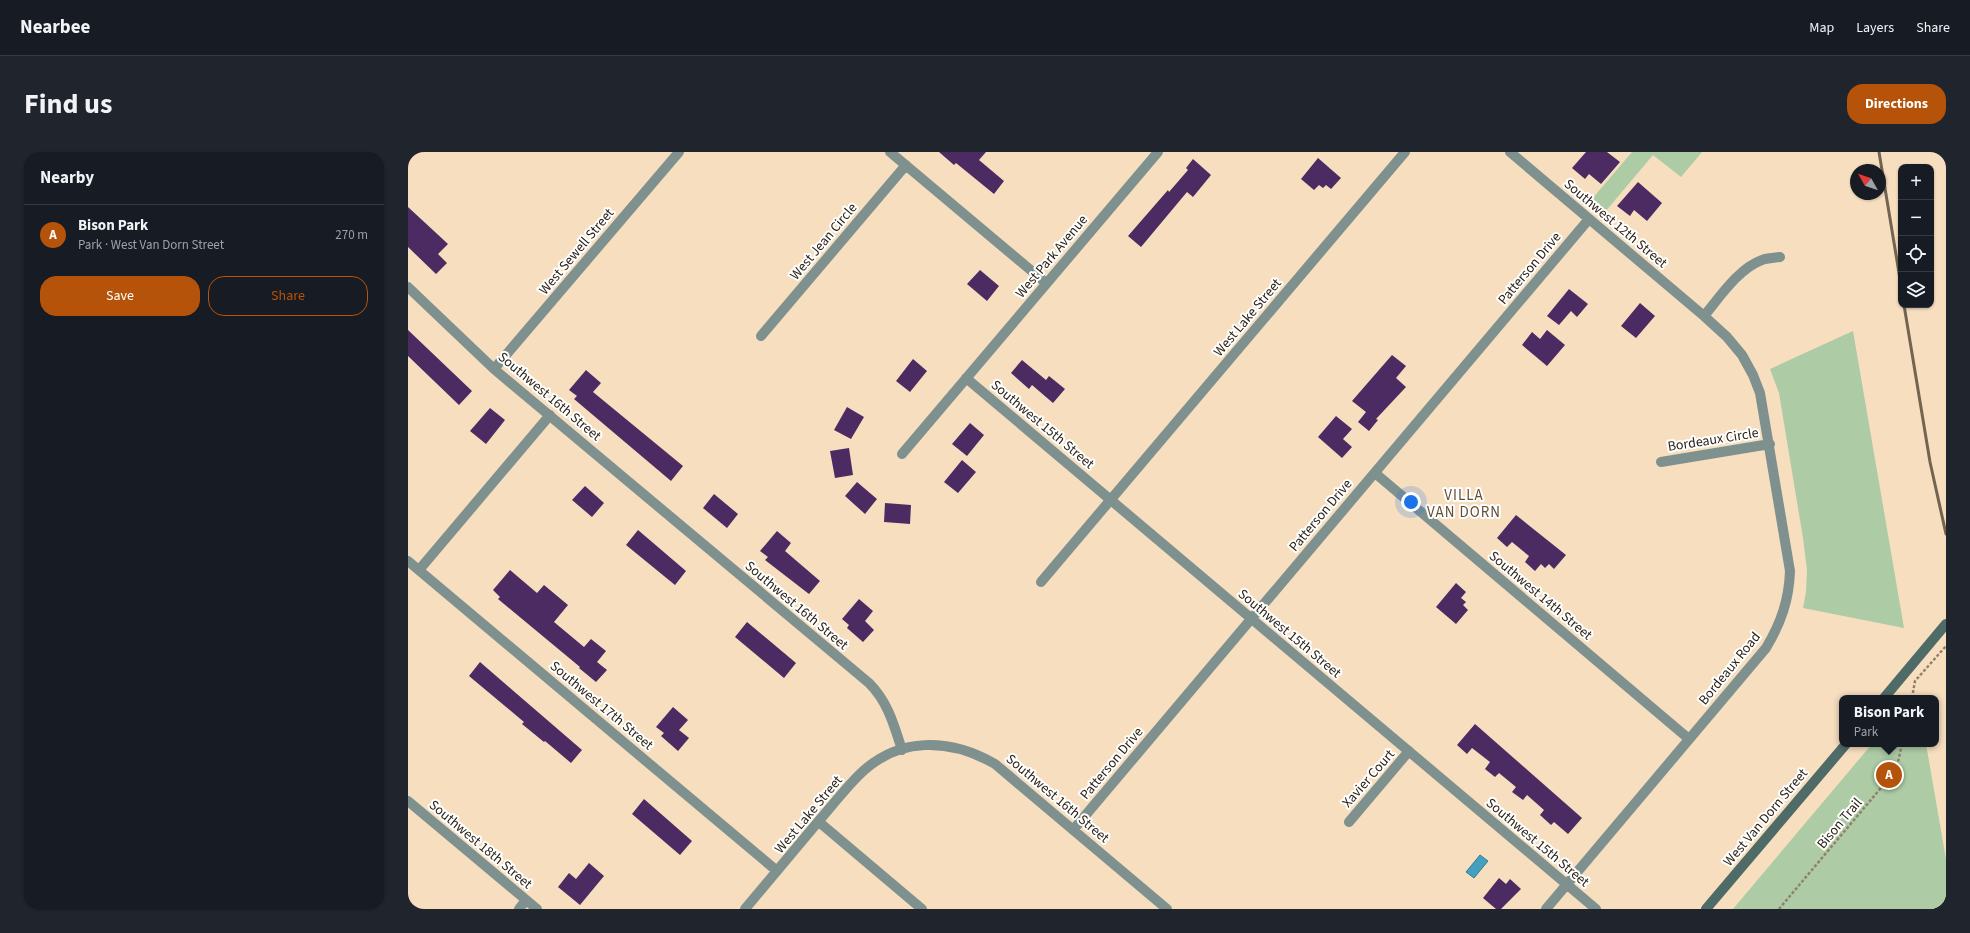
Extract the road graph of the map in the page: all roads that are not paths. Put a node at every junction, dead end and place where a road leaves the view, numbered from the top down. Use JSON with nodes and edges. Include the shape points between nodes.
{"nodes":[{"id":1,"x":679,"y":152,"type":"edge"},
{"id":2,"x":890,"y":152,"type":"edge"},
{"id":3,"x":1158,"y":152,"type":"edge"},
{"id":4,"x":1405,"y":152,"type":"edge"},
{"id":5,"x":1510,"y":152,"type":"edge"},
{"id":6,"x":906,"y":165,"type":"junction"},
{"id":7,"x":1589,"y":219,"type":"junction"},
{"id":8,"x":1780,"y":257,"type":"dead end"},
{"id":9,"x":1046,"y":284,"type":"junction"},
{"id":10,"x":408,"y":287,"type":"edge"},
{"id":11,"x":1704,"y":316,"type":"junction"},
{"id":12,"x":761,"y":336,"type":"dead end"},
{"id":13,"x":494,"y":369,"type":"junction"},
{"id":14,"x":966,"y":378,"type":"junction"},
{"id":15,"x":550,"y":415,"type":"junction"},
{"id":16,"x":1770,"y":444,"type":"junction"},
{"id":17,"x":902,"y":454,"type":"dead end"},
{"id":18,"x":1661,"y":462,"type":"dead end"},
{"id":19,"x":1375,"y":472,"type":"junction"},
{"id":20,"x":1111,"y":500,"type":"junction"},
{"id":21,"x":408,"y":561,"type":"edge"},
{"id":22,"x":419,"y":570,"type":"junction"},
{"id":23,"x":1041,"y":582,"type":"dead end"},
{"id":24,"x":1251,"y":618,"type":"junction"},
{"id":25,"x":1946,"y":624,"type":"edge"},
{"id":26,"x":1887,"y":695,"type":"edge"},
{"id":27,"x":1689,"y":739,"type":"junction"},
{"id":28,"x":1843,"y":747,"type":"edge"},
{"id":29,"x":902,"y":750,"type":"junction"},
{"id":30,"x":1409,"y":751,"type":"junction"},
{"id":31,"x":408,"y":801,"type":"edge"},
{"id":32,"x":819,"y":822,"type":"junction"},
{"id":33,"x":1348,"y":822,"type":"dead end"},
{"id":34,"x":1073,"y":830,"type":"junction"},
{"id":35,"x":777,"y":871,"type":"junction"},
{"id":36,"x":1567,"y":884,"type":"junction"},
{"id":37,"x":526,"y":900,"type":"junction"},
{"id":38,"x":519,"y":909,"type":"edge"},
{"id":39,"x":537,"y":909,"type":"edge"},
{"id":40,"x":745,"y":909,"type":"edge"},
{"id":41,"x":922,"y":909,"type":"edge"},
{"id":42,"x":1167,"y":909,"type":"edge"},
{"id":43,"x":1546,"y":909,"type":"edge"},
{"id":44,"x":1596,"y":909,"type":"edge"},
{"id":45,"x":1706,"y":909,"type":"edge"}],
"edges":[{"from":1,"to":13,"type":"street","name":"West Sewell Street"},
{"from":2,"to":6,"type":"street"},
{"from":3,"to":9,"type":"street","name":"West Park Avenue"},
{"from":4,"to":20,"type":"street","name":"West Lake Street"},
{"from":5,"to":7,"type":"street","name":"Southwest 12th Street"},
{"from":6,"to":9,"type":"street"},
{"from":6,"to":12,"type":"street","name":"West Jean Circle"},
{"from":7,"to":11,"type":"street","name":"Southwest 12th Street"},
{"from":7,"to":19,"type":"street","name":"Patterson Drive"},
{"from":8,"to":11,"type":"street","via":[[1762,260],[1746,270],[1730,284]]},
{"from":9,"to":14,"type":"street","name":"West Park Avenue"},
{"from":10,"to":13,"type":"street","name":"Southwest 16th Street"},
{"from":11,"to":16,"type":"street","name":"Bordeaux Road","via":[[1727,336],[1753,375],[1763,405]]},
{"from":13,"to":15,"type":"street","name":"Southwest 16th Street"},
{"from":14,"to":17,"type":"street","name":"West Park Avenue"},
{"from":14,"to":20,"type":"street","name":"Southwest 15th Street"},
{"from":15,"to":22,"type":"street"},
{"from":15,"to":29,"type":"street","name":"Southwest 16th Street","via":[[869,683],[889,711]]},
{"from":16,"to":18,"type":"street","name":"Bordeaux Circle"},
{"from":16,"to":27,"type":"street","name":"Bordeaux Road","via":[[1790,571],[1784,612],[1766,648]]},
{"from":19,"to":24,"type":"street","name":"Patterson Drive"},
{"from":19,"to":27,"type":"street","name":"Southwest 14th Street"},
{"from":20,"to":23,"type":"street","name":"West Lake Street"},
{"from":20,"to":24,"type":"street","name":"Southwest 15th Street"},
{"from":21,"to":22,"type":"street","name":"Southwest 17th Street"},
{"from":22,"to":35,"type":"street","name":"Southwest 17th Street"},
{"from":24,"to":30,"type":"street","name":"Southwest 15th Street"},
{"from":24,"to":34,"type":"street","name":"Patterson Drive"},
{"from":25,"to":26,"type":"main road"},
{"from":27,"to":36,"type":"street","name":"Bordeaux Road"},
{"from":28,"to":45,"type":"main road","name":"West Van Dorn Street"},
{"from":29,"to":32,"type":"street","name":"West Lake Street","via":[[884,757],[859,775]]},
{"from":29,"to":34,"type":"street","name":"Southwest 16th Street","via":[[926,745],[944,745],[962,748],[979,755],[1006,772]]},
{"from":30,"to":33,"type":"street","name":"Xavier Court"},
{"from":30,"to":36,"type":"street","name":"Southwest 15th Street"},
{"from":31,"to":37,"type":"street","name":"Southwest 18th Street"},
{"from":32,"to":35,"type":"street","name":"West Lake Street"},
{"from":32,"to":41,"type":"street"},
{"from":34,"to":42,"type":"street","name":"Southwest 16th Street"},
{"from":35,"to":40,"type":"street","name":"West Lake Street"},
{"from":36,"to":43,"type":"street","name":"Bordeaux Road"},
{"from":36,"to":44,"type":"street","name":"Southwest 15th Street"},
{"from":37,"to":38,"type":"street"},
{"from":37,"to":39,"type":"street","name":"Southwest 18th Street"}]}
